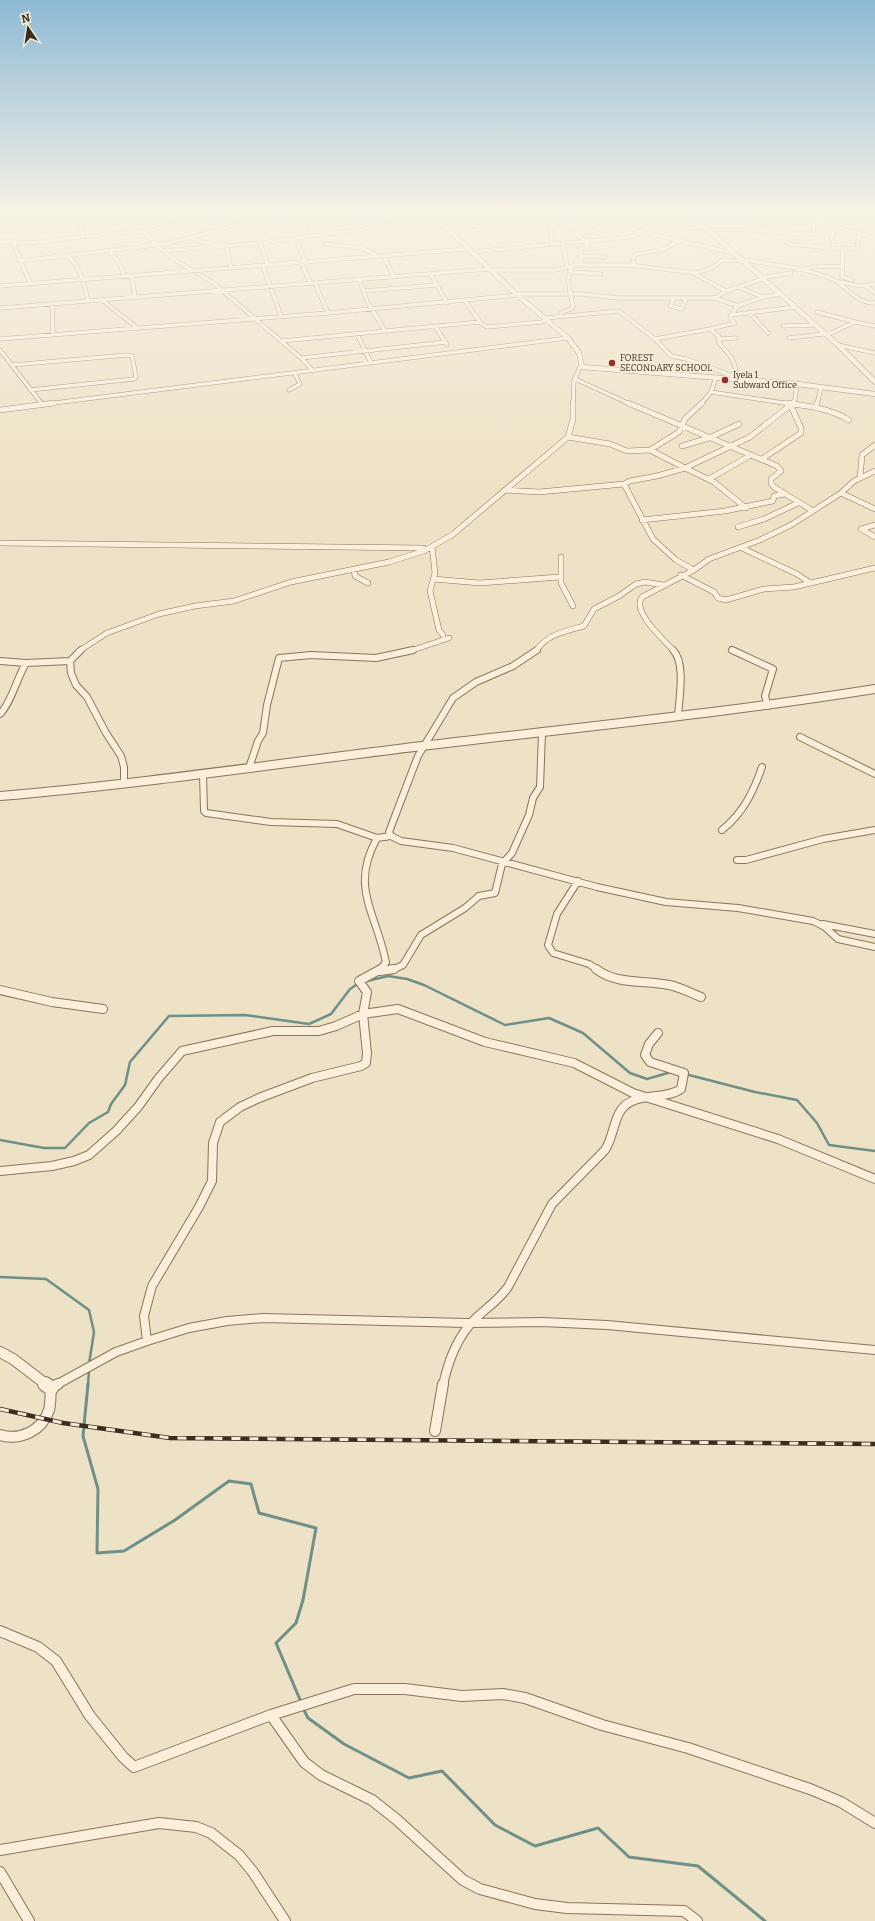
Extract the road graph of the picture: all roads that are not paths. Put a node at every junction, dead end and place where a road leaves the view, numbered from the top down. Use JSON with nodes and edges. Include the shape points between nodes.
{"nodes":[{"id":1,"x":68,"y":303,"type":"edge"},
{"id":2,"x":105,"y":303,"type":"edge"},
{"id":3,"x":235,"y":303,"type":"edge"},
{"id":4,"x":276,"y":303,"type":"edge"},
{"id":5,"x":323,"y":303,"type":"edge"},
{"id":6,"x":369,"y":303,"type":"edge"},
{"id":7,"x":447,"y":303,"type":"joint"},
{"id":8,"x":450,"y":303,"type":"edge"},
{"id":9,"x":465,"y":303,"type":"edge"},
{"id":10,"x":526,"y":303,"type":"edge"},
{"id":11,"x":573,"y":303,"type":"edge"},
{"id":12,"x":672,"y":303,"type":"edge"},
{"id":13,"x":684,"y":303,"type":"edge"},
{"id":14,"x":728,"y":303,"type":"edge"},
{"id":15,"x":747,"y":303,"type":"edge"},
{"id":16,"x":790,"y":303,"type":"edge"},
{"id":17,"x":52,"y":304,"type":"junction"},
{"id":18,"x":738,"y":306,"type":"junction"},
{"id":19,"x":795,"y":307,"type":"junction"},
{"id":20,"x":0,"y":308,"type":"edge"},
{"id":21,"x":372,"y":309,"type":"junction"},
{"id":22,"x":749,"y":312,"type":"junction"},
{"id":23,"x":817,"y":312,"type":"dead end"},
{"id":24,"x":328,"y":313,"type":"junction"},
{"id":25,"x":731,"y":315,"type":"junction"},
{"id":26,"x":281,"y":316,"type":"junction"},
{"id":27,"x":254,"y":318,"type":"junction"},
{"id":28,"x":547,"y":318,"type":"junction"},
{"id":29,"x":479,"y":322,"type":"junction"},
{"id":30,"x":855,"y":322,"type":"junction"},
{"id":31,"x":815,"y":325,"type":"junction"},
{"id":32,"x":436,"y":326,"type":"junction"},
{"id":33,"x":783,"y":326,"type":"dead end"},
{"id":34,"x":875,"y":326,"type":"edge"},
{"id":35,"x":136,"y":327,"type":"junction"},
{"id":36,"x":710,"y":329,"type":"junction"},
{"id":37,"x":385,"y":331,"type":"junction"},
{"id":38,"x":768,"y":333,"type":"dead end"},
{"id":39,"x":53,"y":334,"type":"junction"},
{"id":40,"x":357,"y":334,"type":"junction"},
{"id":41,"x":825,"y":335,"type":"junction"},
{"id":42,"x":568,"y":338,"type":"junction"},
{"id":43,"x":736,"y":338,"type":"dead end"},
{"id":44,"x":789,"y":338,"type":"dead end"},
{"id":45,"x":0,"y":339,"type":"edge"},
{"id":46,"x":655,"y":339,"type":"junction"},
{"id":47,"x":718,"y":339,"type":"junction"},
{"id":48,"x":281,"y":341,"type":"junction"},
{"id":49,"x":446,"y":342,"type":"junction"},
{"id":50,"x":838,"y":345,"type":"junction"},
{"id":51,"x":0,"y":350,"type":"edge"},
{"id":52,"x":366,"y":351,"type":"junction"},
{"id":53,"x":452,"y":352,"type":"junction"},
{"id":54,"x":875,"y":353,"type":"edge"},
{"id":55,"x":301,"y":358,"type":"junction"},
{"id":56,"x":372,"y":363,"type":"junction"},
{"id":57,"x":12,"y":365,"type":"junction"},
{"id":58,"x":581,"y":365,"type":"junction"},
{"id":59,"x":313,"y":371,"type":"junction"},
{"id":60,"x":296,"y":374,"type":"junction"},
{"id":61,"x":716,"y":377,"type":"junction"},
{"id":62,"x":736,"y":378,"type":"junction"},
{"id":63,"x":575,"y":379,"type":"junction"},
{"id":64,"x":875,"y":382,"type":"edge"},
{"id":65,"x":797,"y":384,"type":"junction"},
{"id":66,"x":821,"y":387,"type":"junction"},
{"id":67,"x":30,"y":390,"type":"junction"},
{"id":68,"x":289,"y":390,"type":"dead end"},
{"id":69,"x":711,"y":392,"type":"junction"},
{"id":70,"x":875,"y":394,"type":"edge"},
{"id":71,"x":42,"y":404,"type":"junction"},
{"id":72,"x":792,"y":405,"type":"junction"},
{"id":73,"x":816,"y":408,"type":"junction"},
{"id":74,"x":0,"y":410,"type":"edge"},
{"id":75,"x":849,"y":420,"type":"dead end"},
{"id":76,"x":739,"y":424,"type":"dead end"},
{"id":77,"x":682,"y":426,"type":"junction"},
{"id":78,"x":568,"y":437,"type":"junction"},
{"id":79,"x":709,"y":438,"type":"junction"},
{"id":80,"x":875,"y":445,"type":"edge"},
{"id":81,"x":682,"y":446,"type":"dead end"},
{"id":82,"x":732,"y":446,"type":"junction"},
{"id":83,"x":650,"y":450,"type":"junction"},
{"id":84,"x":751,"y":455,"type":"junction"},
{"id":85,"x":762,"y":459,"type":"junction"},
{"id":86,"x":685,"y":468,"type":"junction"},
{"id":87,"x":875,"y":471,"type":"edge"},
{"id":88,"x":860,"y":478,"type":"junction"},
{"id":89,"x":709,"y":479,"type":"junction"},
{"id":90,"x":624,"y":484,"type":"junction"},
{"id":91,"x":506,"y":490,"type":"junction"},
{"id":92,"x":841,"y":493,"type":"junction"},
{"id":93,"x":784,"y":494,"type":"junction"},
{"id":94,"x":798,"y":504,"type":"junction"},
{"id":95,"x":746,"y":508,"type":"junction"},
{"id":96,"x":875,"y":509,"type":"edge"},
{"id":97,"x":813,"y":511,"type":"junction"},
{"id":98,"x":642,"y":520,"type":"junction"},
{"id":99,"x":875,"y":524,"type":"edge"},
{"id":100,"x":738,"y":527,"type":"dead end"},
{"id":101,"x":875,"y":537,"type":"edge"},
{"id":102,"x":0,"y":543,"type":"edge"},
{"id":103,"x":430,"y":547,"type":"junction"},
{"id":104,"x":742,"y":548,"type":"junction"},
{"id":105,"x":561,"y":557,"type":"dead end"},
{"id":106,"x":875,"y":568,"type":"edge"},
{"id":107,"x":354,"y":569,"type":"junction"},
{"id":108,"x":694,"y":570,"type":"junction"},
{"id":109,"x":682,"y":575,"type":"junction"},
{"id":110,"x":559,"y":576,"type":"junction"},
{"id":111,"x":433,"y":579,"type":"junction"},
{"id":112,"x":368,"y":583,"type":"dead end"},
{"id":113,"x":810,"y":583,"type":"junction"},
{"id":114,"x":663,"y":585,"type":"junction"},
{"id":115,"x":573,"y":606,"type":"dead end"},
{"id":116,"x":442,"y":635,"type":"dead end"},
{"id":117,"x":449,"y":638,"type":"dead end"},
{"id":118,"x":732,"y":650,"type":"dead end"},
{"id":119,"x":0,"y":661,"type":"edge"},
{"id":120,"x":70,"y":661,"type":"junction"},
{"id":121,"x":26,"y":663,"type":"junction"},
{"id":122,"x":875,"y":689,"type":"edge"},
{"id":123,"x":768,"y":706,"type":"junction"},
{"id":124,"x":0,"y":714,"type":"edge"},
{"id":125,"x":678,"y":716,"type":"junction"},
{"id":126,"x":542,"y":733,"type":"junction"},
{"id":127,"x":800,"y":738,"type":"dead end"},
{"id":128,"x":424,"y":746,"type":"junction"},
{"id":129,"x":762,"y":767,"type":"dead end"},
{"id":130,"x":249,"y":768,"type":"junction"},
{"id":131,"x":203,"y":774,"type":"junction"},
{"id":132,"x":875,"y":774,"type":"edge"},
{"id":133,"x":124,"y":784,"type":"junction"},
{"id":134,"x":0,"y":796,"type":"edge"},
{"id":135,"x":722,"y":830,"type":"dead end"},
{"id":136,"x":875,"y":830,"type":"edge"},
{"id":137,"x":391,"y":836,"type":"junction"},
{"id":138,"x":377,"y":838,"type":"junction"},
{"id":139,"x":505,"y":860,"type":"junction"},
{"id":140,"x":738,"y":860,"type":"dead end"},
{"id":141,"x":578,"y":881,"type":"junction"},
{"id":142,"x":817,"y":923,"type":"junction"},
{"id":143,"x":875,"y":934,"type":"edge"},
{"id":144,"x":875,"y":947,"type":"edge"},
{"id":145,"x":380,"y":971,"type":"junction"},
{"id":146,"x":0,"y":990,"type":"edge"},
{"id":147,"x":701,"y":996,"type":"dead end"},
{"id":148,"x":103,"y":1009,"type":"dead end"},
{"id":149,"x":363,"y":1014,"type":"junction"},
{"id":150,"x":658,"y":1033,"type":"dead end"},
{"id":151,"x":646,"y":1097,"type":"junction"},
{"id":152,"x":0,"y":1171,"type":"edge"},
{"id":153,"x":875,"y":1179,"type":"edge"},
{"id":154,"x":472,"y":1323,"type":"junction"},
{"id":155,"x":147,"y":1341,"type":"junction"},
{"id":156,"x":875,"y":1350,"type":"edge"},
{"id":157,"x":0,"y":1352,"type":"edge"},
{"id":158,"x":51,"y":1388,"type":"junction"},
{"id":159,"x":435,"y":1431,"type":"dead end"},
{"id":160,"x":0,"y":1436,"type":"edge"},
{"id":161,"x":0,"y":1632,"type":"edge"},
{"id":162,"x":271,"y":1715,"type":"junction"},
{"id":163,"x":875,"y":1823,"type":"edge"},
{"id":164,"x":0,"y":1850,"type":"edge"},
{"id":165,"x":0,"y":1872,"type":"edge"},
{"id":166,"x":29,"y":1921,"type":"edge"},
{"id":167,"x":284,"y":1921,"type":"edge"},
{"id":168,"x":697,"y":1921,"type":"edge"}],
"edges":[{"from":1,"to":17,"type":"street"},
{"from":2,"to":35,"type":"street"},
{"from":3,"to":27,"type":"street"},
{"from":4,"to":26,"type":"street"},
{"from":5,"to":24,"type":"street"},
{"from":6,"to":21,"type":"street"},
{"from":7,"to":8,"type":"street"},
{"from":7,"to":21,"type":"street"},
{"from":9,"to":29,"type":"street"},
{"from":10,"to":28,"type":"street"},
{"from":11,"to":28,"type":"street","via":[[573,308]]},
{"from":12,"to":13,"type":"street","via":[[670,306],[682,309]]},
{"from":14,"to":18,"type":"street"},
{"from":15,"to":18,"type":"street"},
{"from":16,"to":19,"type":"street"},
{"from":17,"to":20,"type":"street"},
{"from":17,"to":39,"type":"street"},
{"from":18,"to":25,"type":"street"},
{"from":19,"to":22,"type":"street"},
{"from":19,"to":31,"type":"street"},
{"from":21,"to":24,"type":"street"},
{"from":21,"to":37,"type":"street"},
{"from":22,"to":25,"type":"street"},
{"from":22,"to":38,"type":"street"},
{"from":23,"to":30,"type":"street"},
{"from":24,"to":26,"type":"street"},
{"from":25,"to":36,"type":"street","via":[[730,318],[735,323]]},
{"from":26,"to":27,"type":"street"},
{"from":27,"to":35,"type":"street"},
{"from":27,"to":48,"type":"street"},
{"from":28,"to":29,"type":"street","via":[[537,323],[487,327]]},
{"from":28,"to":42,"type":"street"},
{"from":28,"to":46,"type":"street","via":[[619,310]]},
{"from":29,"to":32,"type":"street"},
{"from":30,"to":34,"type":"street"},
{"from":30,"to":41,"type":"street"},
{"from":31,"to":33,"type":"street"},
{"from":31,"to":41,"type":"street"},
{"from":32,"to":37,"type":"street"},
{"from":32,"to":49,"type":"street"},
{"from":35,"to":39,"type":"street"},
{"from":36,"to":46,"type":"street"},
{"from":36,"to":47,"type":"street"},
{"from":37,"to":40,"type":"street"},
{"from":39,"to":45,"type":"street"},
{"from":40,"to":48,"type":"street"},
{"from":40,"to":52,"type":"street"},
{"from":41,"to":44,"type":"street"},
{"from":41,"to":50,"type":"street"},
{"from":42,"to":53,"type":"street"},
{"from":42,"to":58,"type":"street","via":[[579,353]]},
{"from":43,"to":47,"type":"street"},
{"from":46,"to":62,"type":"street","via":[[671,356]]},
{"from":47,"to":62,"type":"street","via":[[735,360]]},
{"from":48,"to":55,"type":"street"},
{"from":49,"to":52,"type":"street"},
{"from":49,"to":53,"type":"street"},
{"from":50,"to":54,"type":"street"},
{"from":50,"to":64,"type":"street"},
{"from":51,"to":57,"type":"street"},
{"from":52,"to":55,"type":"street"},
{"from":52,"to":56,"type":"street"},
{"from":53,"to":56,"type":"street"},
{"from":55,"to":59,"type":"street"},
{"from":56,"to":59,"type":"street"},
{"from":57,"to":67,"type":"street"},
{"from":57,"to":67,"type":"street","via":[[126,355],[132,356],[134,361],[134,379]]},
{"from":58,"to":61,"type":"street","via":[[590,369]]},
{"from":58,"to":63,"type":"street","via":[[576,371]]},
{"from":59,"to":60,"type":"street"},
{"from":60,"to":68,"type":"street","via":[[300,384]]},
{"from":60,"to":71,"type":"street"},
{"from":61,"to":62,"type":"street"},
{"from":61,"to":69,"type":"street"},
{"from":62,"to":65,"type":"street"},
{"from":63,"to":77,"type":"street"},
{"from":63,"to":78,"type":"street","via":[[573,426]]},
{"from":65,"to":66,"type":"street"},
{"from":65,"to":72,"type":"street"},
{"from":66,"to":70,"type":"street"},
{"from":66,"to":73,"type":"street"},
{"from":67,"to":71,"type":"street"},
{"from":69,"to":72,"type":"street"},
{"from":69,"to":77,"type":"street"},
{"from":71,"to":74,"type":"street"},
{"from":72,"to":73,"type":"street"},
{"from":72,"to":82,"type":"street","via":[[750,437]]},
{"from":72,"to":85,"type":"street","via":[[801,432]]},
{"from":73,"to":75,"type":"street","via":[[832,411]]},
{"from":76,"to":79,"type":"street"},
{"from":77,"to":79,"type":"street"},
{"from":77,"to":83,"type":"street","via":[[674,436]]},
{"from":78,"to":83,"type":"street","via":[[610,444],[626,451]]},
{"from":78,"to":91,"type":"street"},
{"from":79,"to":81,"type":"street"},
{"from":79,"to":82,"type":"street"},
{"from":80,"to":88,"type":"street","via":[[860,455]]},
{"from":82,"to":84,"type":"street"},
{"from":82,"to":86,"type":"street"},
{"from":83,"to":86,"type":"street"},
{"from":84,"to":85,"type":"street"},
{"from":84,"to":89,"type":"street"},
{"from":85,"to":93,"type":"street","via":[[780,468],[781,471],[771,479],[771,483]]},
{"from":86,"to":89,"type":"street"},
{"from":86,"to":90,"type":"street"},
{"from":87,"to":88,"type":"street"},
{"from":88,"to":92,"type":"street"},
{"from":89,"to":95,"type":"street"},
{"from":90,"to":91,"type":"street","via":[[539,492]]},
{"from":90,"to":98,"type":"street"},
{"from":91,"to":103,"type":"street","via":[[459,529]]},
{"from":92,"to":96,"type":"street"},
{"from":92,"to":97,"type":"street"},
{"from":93,"to":94,"type":"street"},
{"from":93,"to":95,"type":"street","via":[[774,496],[773,501]]},
{"from":94,"to":97,"type":"street"},
{"from":94,"to":100,"type":"street"},
{"from":95,"to":98,"type":"street"},
{"from":97,"to":104,"type":"street","via":[[776,533]]},
{"from":98,"to":108,"type":"street","via":[[653,539],[676,560]]},
{"from":99,"to":101,"type":"street","via":[[861,530]]},
{"from":102,"to":103,"type":"street"},
{"from":103,"to":107,"type":"street"},
{"from":103,"to":111,"type":"street","via":[[435,567]]},
{"from":104,"to":108,"type":"street","via":[[709,558]]},
{"from":104,"to":113,"type":"street","via":[[797,574]]},
{"from":105,"to":110,"type":"street"},
{"from":106,"to":113,"type":"street"},
{"from":107,"to":112,"type":"street","via":[[355,576]]},
{"from":107,"to":120,"type":"street","via":[[283,584],[238,600],[187,607],[123,626],[86,645]]},
{"from":108,"to":109,"type":"street"},
{"from":109,"to":113,"type":"street","via":[[714,592],[718,598],[726,600],[764,589]]},
{"from":109,"to":114,"type":"street"},
{"from":110,"to":111,"type":"street","via":[[480,583]]},
{"from":110,"to":115,"type":"street"},
{"from":111,"to":116,"type":"street","via":[[430,591]]},
{"from":114,"to":125,"type":"street","via":[[642,597],[639,607],[648,622],[677,654],[681,680]]},
{"from":114,"to":128,"type":"street","via":[[638,583],[594,609],[584,626],[551,636],[529,656],[506,670],[459,692],[448,704]]},
{"from":117,"to":130,"type":"street","via":[[372,659],[325,656],[279,658],[263,733]]},
{"from":118,"to":123,"type":"street","via":[[773,669],[765,696]]},
{"from":119,"to":121,"type":"street"},
{"from":120,"to":121,"type":"street"},
{"from":120,"to":133,"type":"street","via":[[76,685],[87,697],[121,756]]},
{"from":121,"to":124,"type":"street","via":[[5,709]]},
{"from":122,"to":123,"type":"street"},
{"from":123,"to":125,"type":"street"},
{"from":125,"to":126,"type":"street"},
{"from":126,"to":128,"type":"street"},
{"from":126,"to":139,"type":"street","via":[[540,788],[533,798],[529,815],[512,853]]},
{"from":127,"to":132,"type":"street"},
{"from":128,"to":130,"type":"street"},
{"from":128,"to":137,"type":"street","via":[[394,816],[389,832]]},
{"from":129,"to":135,"type":"street","via":[[748,802],[737,818]]},
{"from":130,"to":131,"type":"street"},
{"from":131,"to":133,"type":"street"},
{"from":131,"to":138,"type":"street","via":[[206,813],[271,822],[337,824]]},
{"from":133,"to":134,"type":"street"},
{"from":136,"to":140,"type":"street","via":[[842,835]]},
{"from":137,"to":138,"type":"street"},
{"from":137,"to":139,"type":"street","via":[[401,841],[453,848]]},
{"from":138,"to":145,"type":"street","via":[[364,863],[363,883],[385,954],[386,962]]},
{"from":139,"to":141,"type":"street"},
{"from":139,"to":145,"type":"street","via":[[493,894],[479,896],[465,908],[421,935],[403,966],[391,971]]},
{"from":141,"to":142,"type":"street","via":[[666,902],[738,908]]},
{"from":141,"to":147,"type":"street","via":[[554,920],[548,945],[553,952],[592,965],[615,980],[670,985]]},
{"from":142,"to":143,"type":"street"},
{"from":142,"to":144,"type":"street","via":[[838,939]]},
{"from":145,"to":149,"type":"street","via":[[359,981],[367,992]]},
{"from":146,"to":148,"type":"street","via":[[52,1002]]},
{"from":149,"to":151,"type":"street","via":[[402,1010],[485,1042],[574,1063],[633,1094]]},
{"from":149,"to":152,"type":"street","via":[[319,1031],[272,1031],[182,1051],[138,1107],[89,1155],[52,1166]]},
{"from":149,"to":155,"type":"street","via":[[367,1052],[365,1064],[312,1078],[259,1098],[240,1106],[220,1122],[213,1143],[212,1181],[152,1286],[144,1316]]},
{"from":150,"to":151,"type":"street","via":[[649,1044],[645,1055],[650,1062],[684,1073],[681,1089],[675,1093]]},
{"from":151,"to":153,"type":"street","via":[[778,1139]]},
{"from":151,"to":154,"type":"street","via":[[630,1101],[623,1107],[610,1142],[562,1192],[544,1218],[510,1285],[496,1303]]},
{"from":154,"to":155,"type":"street","via":[[263,1318],[189,1328]]},
{"from":154,"to":156,"type":"street","via":[[543,1322],[639,1327]]},
{"from":154,"to":159,"type":"street","via":[[454,1349],[448,1365]]},
{"from":155,"to":158,"type":"street","via":[[116,1352]]},
{"from":157,"to":158,"type":"street"},
{"from":158,"to":160,"type":"street","via":[[48,1412],[38,1426],[22,1437]]},
{"from":161,"to":162,"type":"street","via":[[38,1647],[56,1661],[90,1716],[134,1767]]},
{"from":162,"to":163,"type":"street","via":[[354,1688],[405,1689],[462,1696],[513,1695],[602,1725],[688,1748],[810,1789],[841,1802]]},
{"from":162,"to":168,"type":"street","via":[[304,1762],[321,1775],[372,1800],[396,1818],[463,1880],[480,1889],[535,1904],[567,1908],[684,1911]]},
{"from":164,"to":167,"type":"street","via":[[159,1823],[196,1827],[211,1833],[239,1855]]},
{"from":165,"to":166,"type":"street"}]}
